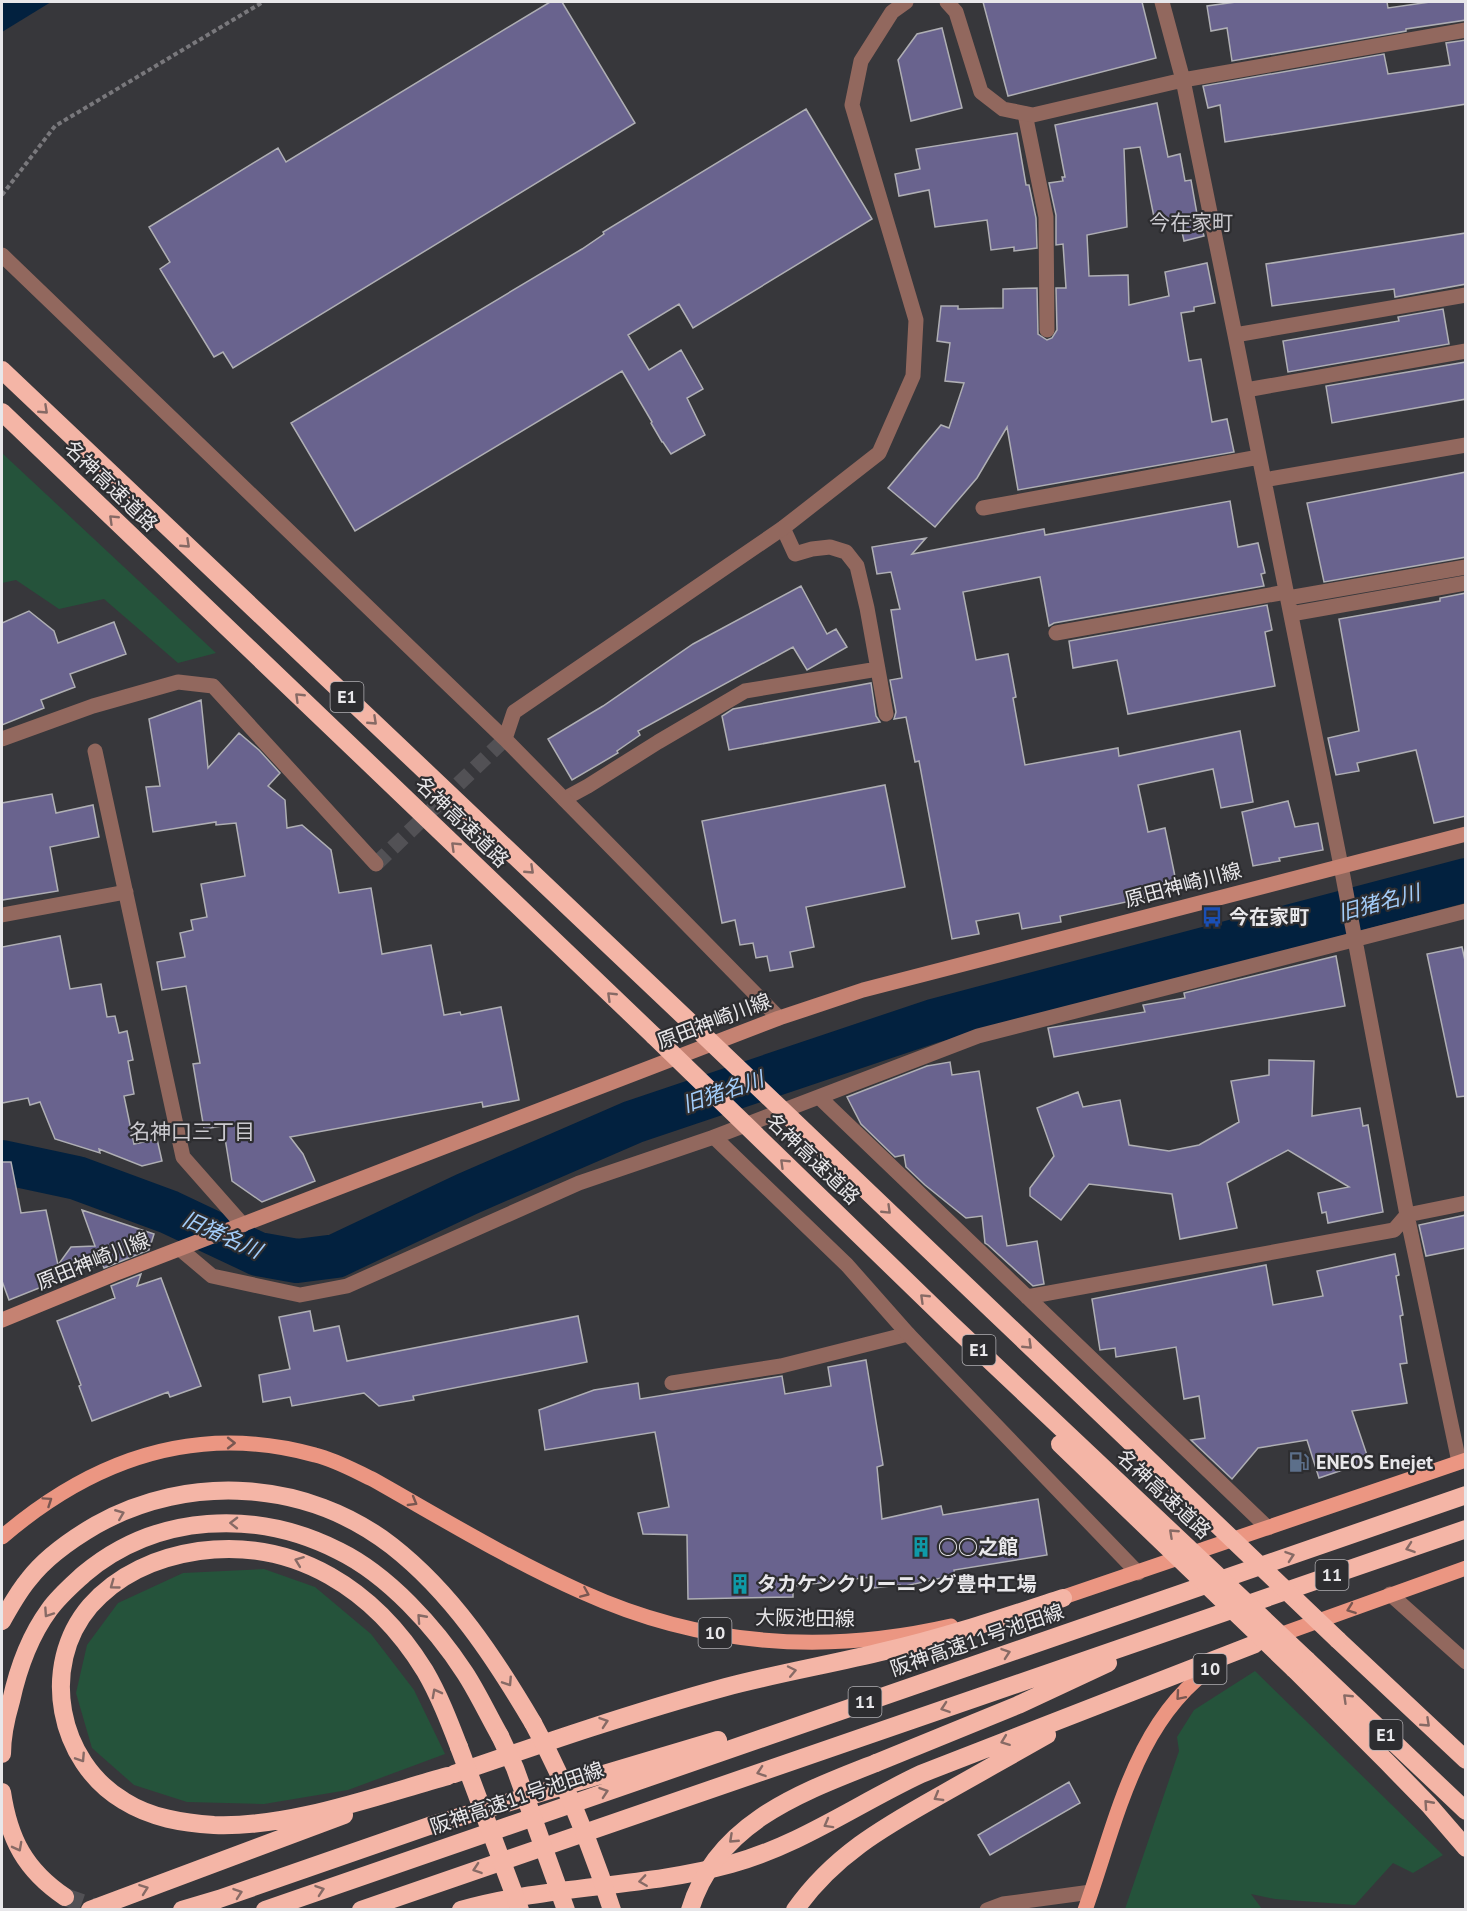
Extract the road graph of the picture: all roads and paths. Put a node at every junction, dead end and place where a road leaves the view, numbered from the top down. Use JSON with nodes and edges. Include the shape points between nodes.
{"nodes":[{"id":1,"x":264,"y":2,"type":"edge"},
{"id":2,"x":906,"y":2,"type":"edge"},
{"id":3,"x":947,"y":2,"type":"edge"},
{"id":4,"x":1162,"y":2,"type":"edge"},
{"id":5,"x":1466,"y":30,"type":"edge"},
{"id":6,"x":1183,"y":80,"type":"junction"},
{"id":7,"x":1025,"y":114,"type":"junction"},
{"id":8,"x":2,"y":195,"type":"edge"},
{"id":9,"x":2,"y":255,"type":"edge"},
{"id":10,"x":1466,"y":295,"type":"edge"},
{"id":11,"x":1047,"y":330,"type":"dead end"},
{"id":12,"x":1235,"y":335,"type":"junction"},
{"id":13,"x":1466,"y":351,"type":"edge"},
{"id":14,"x":2,"y":370,"type":"edge"},
{"id":15,"x":1246,"y":390,"type":"junction"},
{"id":16,"x":2,"y":412,"type":"edge"},
{"id":17,"x":1466,"y":445,"type":"edge"},
{"id":18,"x":1259,"y":457,"type":"junction"},
{"id":19,"x":1264,"y":480,"type":"junction"},
{"id":20,"x":983,"y":508,"type":"dead end"},
{"id":21,"x":783,"y":528,"type":"junction"},
{"id":22,"x":1466,"y":567,"type":"edge"},
{"id":23,"x":1466,"y":583,"type":"edge"},
{"id":24,"x":1287,"y":595,"type":"junction"},
{"id":25,"x":1291,"y":614,"type":"junction"},
{"id":26,"x":1056,"y":633,"type":"dead end"},
{"id":27,"x":878,"y":669,"type":"junction"},
{"id":28,"x":886,"y":714,"type":"dead end"},
{"id":29,"x":2,"y":738,"type":"edge"},
{"id":30,"x":505,"y":739,"type":"junction"},
{"id":31,"x":95,"y":751,"type":"dead end"},
{"id":32,"x":564,"y":799,"type":"junction"},
{"id":33,"x":1466,"y":834,"type":"edge"},
{"id":34,"x":376,"y":864,"type":"dead end"},
{"id":35,"x":1341,"y":866,"type":"junction"},
{"id":36,"x":126,"y":892,"type":"junction"},
{"id":37,"x":1466,"y":911,"type":"edge"},
{"id":38,"x":2,"y":915,"type":"edge"},
{"id":39,"x":1354,"y":932,"type":"junction"},
{"id":40,"x":780,"y":1018,"type":"junction"},
{"id":41,"x":819,"y":1096,"type":"junction"},
{"id":42,"x":714,"y":1137,"type":"junction"},
{"id":43,"x":1466,"y":1203,"type":"edge"},
{"id":44,"x":1407,"y":1215,"type":"junction"},
{"id":45,"x":243,"y":1225,"type":"junction"},
{"id":46,"x":180,"y":1249,"type":"junction"},
{"id":47,"x":1027,"y":1297,"type":"junction"},
{"id":48,"x":2,"y":1320,"type":"edge"},
{"id":49,"x":908,"y":1334,"type":"junction"},
{"id":50,"x":672,"y":1383,"type":"dead end"},
{"id":51,"x":1462,"y":1461,"type":"edge"},
{"id":52,"x":1466,"y":1495,"type":"edge"},
{"id":53,"x":1268,"y":1528,"type":"junction"},
{"id":54,"x":1466,"y":1529,"type":"edge"},
{"id":55,"x":2,"y":1537,"type":"edge"},
{"id":56,"x":1466,"y":1568,"type":"edge"},
{"id":57,"x":1138,"y":1573,"type":"junction"},
{"id":58,"x":29,"y":1579,"type":"junction"},
{"id":59,"x":1390,"y":1594,"type":"junction"},
{"id":60,"x":1063,"y":1598,"type":"junction"},
{"id":61,"x":2,"y":1610,"type":"edge"},
{"id":62,"x":1199,"y":1621,"type":"junction"},
{"id":63,"x":2,"y":1622,"type":"edge"},
{"id":64,"x":1255,"y":1644,"type":"junction"},
{"id":65,"x":1466,"y":1662,"type":"edge"},
{"id":66,"x":973,"y":1665,"type":"junction"},
{"id":67,"x":1301,"y":1665,"type":"junction"},
{"id":68,"x":1098,"y":1706,"type":"junction"},
{"id":69,"x":2,"y":1754,"type":"edge"},
{"id":70,"x":1466,"y":1760,"type":"edge"},
{"id":71,"x":448,"y":1776,"type":"junction"},
{"id":72,"x":2,"y":1792,"type":"edge"},
{"id":73,"x":1466,"y":1810,"type":"edge"},
{"id":74,"x":1466,"y":1848,"type":"edge"},
{"id":75,"x":1091,"y":1892,"type":"junction"},
{"id":76,"x":65,"y":1897,"type":"tunnel mouth"},
{"id":77,"x":90,"y":1910,"type":"edge"},
{"id":78,"x":182,"y":1910,"type":"edge"},
{"id":79,"x":265,"y":1910,"type":"edge"},
{"id":80,"x":361,"y":1910,"type":"edge"},
{"id":81,"x":461,"y":1910,"type":"edge"},
{"id":82,"x":519,"y":1910,"type":"edge"},
{"id":83,"x":566,"y":1910,"type":"edge"},
{"id":84,"x":612,"y":1910,"type":"edge"},
{"id":85,"x":690,"y":1910,"type":"edge"},
{"id":86,"x":795,"y":1910,"type":"edge"},
{"id":87,"x":987,"y":1910,"type":"edge"},
{"id":88,"x":1085,"y":1910,"type":"edge"}],
"edges":[{"from":1,"to":8,"type":"path","via":[[55,126]]},
{"from":2,"to":21,"type":"street","via":[[891,12],[861,61],[852,105],[916,320],[913,376],[879,453]]},
{"from":3,"to":7,"type":"street","via":[[956,12],[981,92],[1003,109]]},
{"from":4,"to":6,"type":"street"},
{"from":5,"to":6,"type":"street"},
{"from":6,"to":7,"type":"street"},
{"from":6,"to":12,"type":"street"},
{"from":7,"to":11,"type":"street","via":[[1046,217]]},
{"from":9,"to":30,"type":"street"},
{"from":10,"to":12,"type":"street"},
{"from":12,"to":15,"type":"street"},
{"from":13,"to":15,"type":"street"},
{"from":14,"to":70,"type":"highway","name":"名神高速道路","number":"E1","one_way":true,"bridge":true},
{"from":15,"to":18,"type":"street"},
{"from":67,"to":16,"type":"highway","name":"名神高速道路","number":"E1","one_way":true,"bridge":true,"via":[[654,1036]]},
{"from":17,"to":19,"type":"street"},
{"from":18,"to":19,"type":"street"},
{"from":18,"to":20,"type":"street"},
{"from":19,"to":24,"type":"street"},
{"from":21,"to":27,"type":"street","via":[[795,554],[830,547],[846,552],[856,566]]},
{"from":21,"to":30,"type":"street","via":[[514,712]]},
{"from":22,"to":24,"type":"street"},
{"from":23,"to":25,"type":"street"},
{"from":24,"to":25,"type":"street"},
{"from":24,"to":26,"type":"street"},
{"from":25,"to":35,"type":"street"},
{"from":27,"to":28,"type":"street"},
{"from":27,"to":32,"type":"street","via":[[745,692]]},
{"from":29,"to":34,"type":"street","via":[[178,682],[213,686]]},
{"from":30,"to":32,"type":"street"},
{"from":31,"to":36,"type":"street"},
{"from":32,"to":40,"type":"street"},
{"from":33,"to":35,"type":"street","name":"原田神崎川線"},
{"from":35,"to":39,"type":"street"},
{"from":35,"to":40,"type":"street","name":"原田神崎川線","via":[[863,990]]},
{"from":36,"to":38,"type":"street"},
{"from":36,"to":45,"type":"street","via":[[183,1157]]},
{"from":37,"to":39,"type":"street"},
{"from":39,"to":41,"type":"street","via":[[978,1036]]},
{"from":39,"to":44,"type":"street"},
{"from":40,"to":45,"type":"street","name":"原田神崎川線"},
{"from":41,"to":42,"type":"street"},
{"from":41,"to":47,"type":"street"},
{"from":42,"to":46,"type":"street","via":[[579,1183],[347,1286],[300,1295],[212,1276]]},
{"from":42,"to":49,"type":"street","via":[[847,1265]]},
{"from":43,"to":44,"type":"street"},
{"from":44,"to":47,"type":"street","via":[[1394,1230]]},
{"from":44,"to":51,"type":"street"},
{"from":45,"to":46,"type":"street","name":"原田神崎川線"},
{"from":46,"to":48,"type":"street","name":"原田神崎川線"},
{"from":47,"to":53,"type":"street"},
{"from":49,"to":50,"type":"street","via":[[781,1366]]},
{"from":49,"to":57,"type":"street"},
{"from":51,"to":53,"type":"main road","name":"大阪池田線","number":"10"},
{"from":66,"to":52,"type":"highway","name":"阪神高速11号池田線","number":"11","one_way":true},
{"from":53,"to":57,"type":"main road","name":"大阪池田線","number":"10"},
{"from":54,"to":62,"type":"highway","number":"11","one_way":true},
{"from":55,"to":60,"type":"main road","name":"大阪池田線","number":"10","one_way":true,"via":[[71,1486],[118,1463],[199,1445],[259,1444],[318,1455],[345,1466],[584,1593],[656,1620],[727,1636],[795,1643],[863,1641],[942,1628]]},
{"from":56,"to":59,"type":"main road","number":"10"},
{"from":57,"to":60,"type":"main road","name":"大阪池田線","number":"10"},
{"from":58,"to":61,"type":"highway"},
{"from":58,"to":63,"type":"highway"},
{"from":58,"to":84,"type":"highway","one_way":true,"bridge":true,"via":[[54,1554],[109,1518],[160,1499],[201,1491],[267,1492],[331,1510],[362,1526],[420,1570],[468,1623],[492,1657],[555,1763]]},
{"from":59,"to":64,"type":"main road","number":"10","one_way":true},
{"from":59,"to":65,"type":"street"},
{"from":71,"to":60,"type":"highway","one_way":true,"via":[[671,1702],[886,1651]]},
{"from":62,"to":80,"type":"highway","number":"11","one_way":true},
{"from":62,"to":85,"type":"highway","one_way":true,"bridge":true,"via":[[1018,1705],[766,1813],[723,1849],[706,1872]]},
{"from":64,"to":68,"type":"highway"},
{"from":64,"to":75,"type":"main road","number":"10","one_way":true,"via":[[1202,1674],[1155,1729],[1128,1785]]},
{"from":78,"to":66,"type":"highway","one_way":true,"via":[[429,1826],[887,1687]]},
{"from":79,"to":66,"type":"highway","name":"阪神高速11号池田線","number":"11","one_way":true},
{"from":73,"to":67,"type":"highway","name":"名神高速道路","number":"E1","one_way":true},
{"from":74,"to":67,"type":"highway","one_way":true},
{"from":68,"to":81,"type":"highway","one_way":true,"via":[[921,1774],[764,1854],[687,1874],[493,1900]]},
{"from":68,"to":86,"type":"highway","one_way":true,"via":[[852,1849],[808,1890]]},
{"from":83,"to":69,"type":"highway","one_way":true,"bridge":true,"via":[[515,1768],[465,1673],[445,1645],[400,1596],[368,1569],[341,1551],[279,1528],[212,1522],[177,1527],[144,1537],[93,1567],[50,1609],[34,1635],[6,1719]]},
{"from":77,"to":71,"type":"highway","one_way":true},
{"from":82,"to":71,"type":"highway","one_way":true,"bridge":true,"via":[[444,1708],[425,1672],[381,1614],[328,1574],[272,1552],[212,1549],[182,1553],[129,1574],[108,1589],[89,1607],[65,1654],[60,1680],[62,1707],[78,1755],[105,1788],[150,1814],[216,1825],[261,1822],[336,1807]]},
{"from":72,"to":76,"type":"highway","one_way":true,"via":[[12,1836],[22,1855],[47,1885]]},
{"from":75,"to":87,"type":"street","via":[[1003,1904]]},
{"from":75,"to":88,"type":"main road","number":"10"}]}
